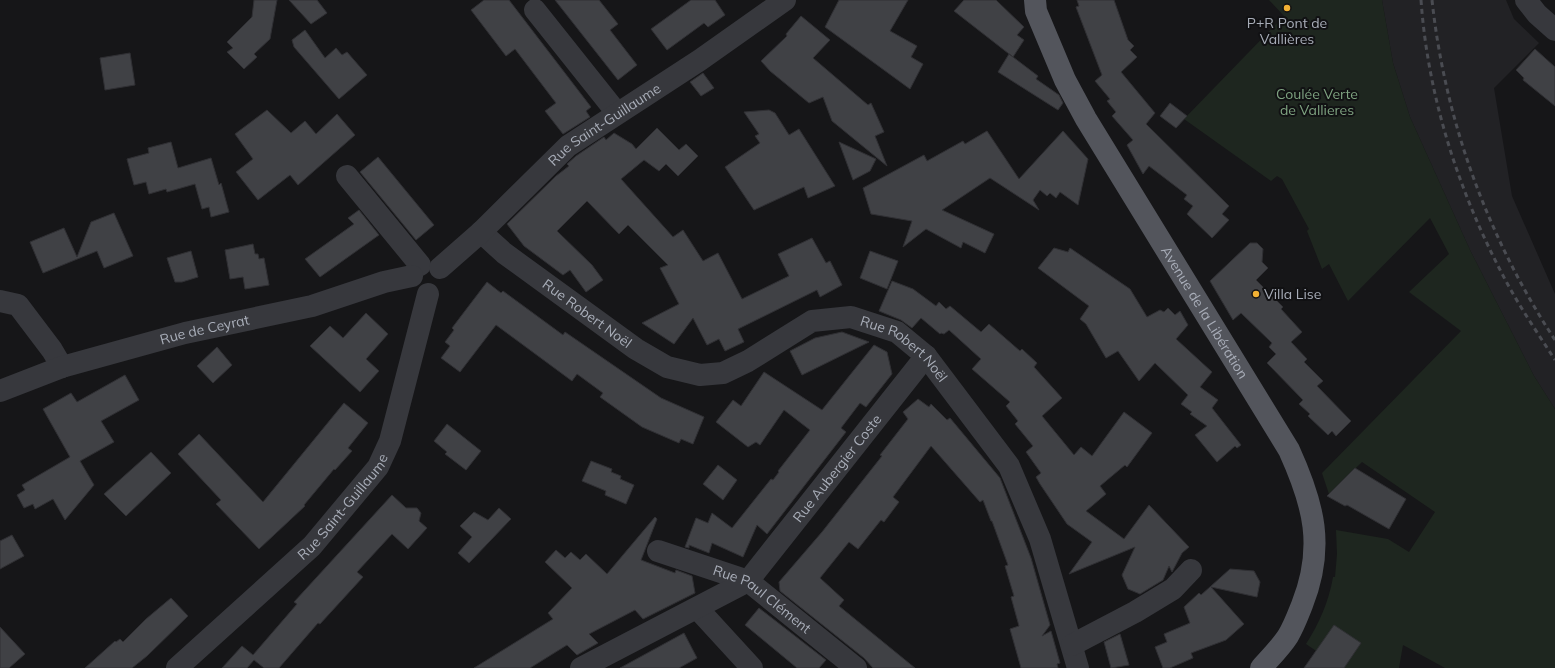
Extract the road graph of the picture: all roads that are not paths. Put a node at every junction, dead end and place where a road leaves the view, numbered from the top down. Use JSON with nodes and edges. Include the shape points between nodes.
{"nodes":[{"id":1,"x":785,"y":0,"type":"edge"},
{"id":2,"x":1035,"y":0,"type":"edge"},
{"id":3,"x":1049,"y":0,"type":"edge"},
{"id":4,"x":1526,"y":0,"type":"edge"},
{"id":5,"x":535,"y":10,"type":"dead end"},
{"id":6,"x":1555,"y":30,"type":"edge"},
{"id":7,"x":1050,"y":43,"type":"junction"},
{"id":8,"x":617,"y":113,"type":"junction"},
{"id":9,"x":347,"y":176,"type":"dead end"},
{"id":10,"x":481,"y":232,"type":"junction"},
{"id":11,"x":424,"y":270,"type":"junction"},
{"id":12,"x":428,"y":294,"type":"junction"},
{"id":13,"x":0,"y":301,"type":"edge"},
{"id":14,"x":926,"y":356,"type":"junction"},
{"id":15,"x":62,"y":368,"type":"junction"},
{"id":16,"x":0,"y":386,"type":"edge"},
{"id":17,"x":658,"y":551,"type":"dead end"},
{"id":18,"x":1191,"y":570,"type":"dead end"},
{"id":19,"x":748,"y":581,"type":"junction"},
{"id":20,"x":697,"y":608,"type":"junction"},
{"id":21,"x":1072,"y":645,"type":"junction"},
{"id":22,"x":177,"y":668,"type":"edge"},
{"id":23,"x":581,"y":668,"type":"edge"},
{"id":24,"x":752,"y":668,"type":"edge"},
{"id":25,"x":856,"y":668,"type":"edge"},
{"id":26,"x":1078,"y":668,"type":"edge"},
{"id":27,"x":1261,"y":668,"type":"edge"}],
"edges":[{"from":1,"to":8,"type":"street","name":"Rue Saint-Guillaume","via":[[700,60]]},
{"from":2,"to":7,"type":"main road","name":"Avenue de la Libération","via":[[1036,11]]},
{"from":3,"to":7,"type":"main road","name":"Avenue de la Libération"},
{"from":4,"to":6,"type":"street"},
{"from":5,"to":8,"type":"street"},
{"from":7,"to":27,"type":"main road","name":"Avenue de la Libération","via":[[1065,80],[1086,119],[1289,450],[1308,496],[1315,536],[1315,563],[1307,594],[1288,636]]},
{"from":8,"to":10,"type":"street","name":"Rue Saint-Guillaume","via":[[568,146]]},
{"from":9,"to":11,"type":"street"},
{"from":10,"to":11,"type":"street","name":"Rue Saint-Guillaume"},
{"from":10,"to":14,"type":"street","name":"Rue Robert Noël","via":[[504,253],[636,349],[667,367],[700,375],[723,373],[748,361],[812,321],[851,317],[897,332]]},
{"from":11,"to":12,"type":"street","via":[[414,287]]},
{"from":11,"to":12,"type":"street","via":[[444,278],[438,291]]},
{"from":11,"to":15,"type":"street","name":"Rue de Ceyrat","via":[[312,306],[185,333]]},
{"from":12,"to":22,"type":"street","name":"Rue Saint-Guillaume","via":[[390,441],[378,466],[312,546]]},
{"from":13,"to":15,"type":"street","via":[[18,305],[52,350]]},
{"from":14,"to":19,"type":"street","name":"Rue Aubergier Coste"},
{"from":14,"to":21,"type":"street","name":"Rue Robert Noël","via":[[1009,466],[1040,539]]},
{"from":15,"to":16,"type":"street","name":"Rue de Ceyrat"},
{"from":17,"to":19,"type":"street","name":"Rue Paul Clément"},
{"from":18,"to":21,"type":"street","via":[[1173,589]]},
{"from":19,"to":20,"type":"street"},
{"from":19,"to":25,"type":"street","name":"Rue Paul Clément"},
{"from":20,"to":23,"type":"street"},
{"from":20,"to":24,"type":"street"},
{"from":21,"to":26,"type":"street","name":"Rue Robert Noël"}]}
